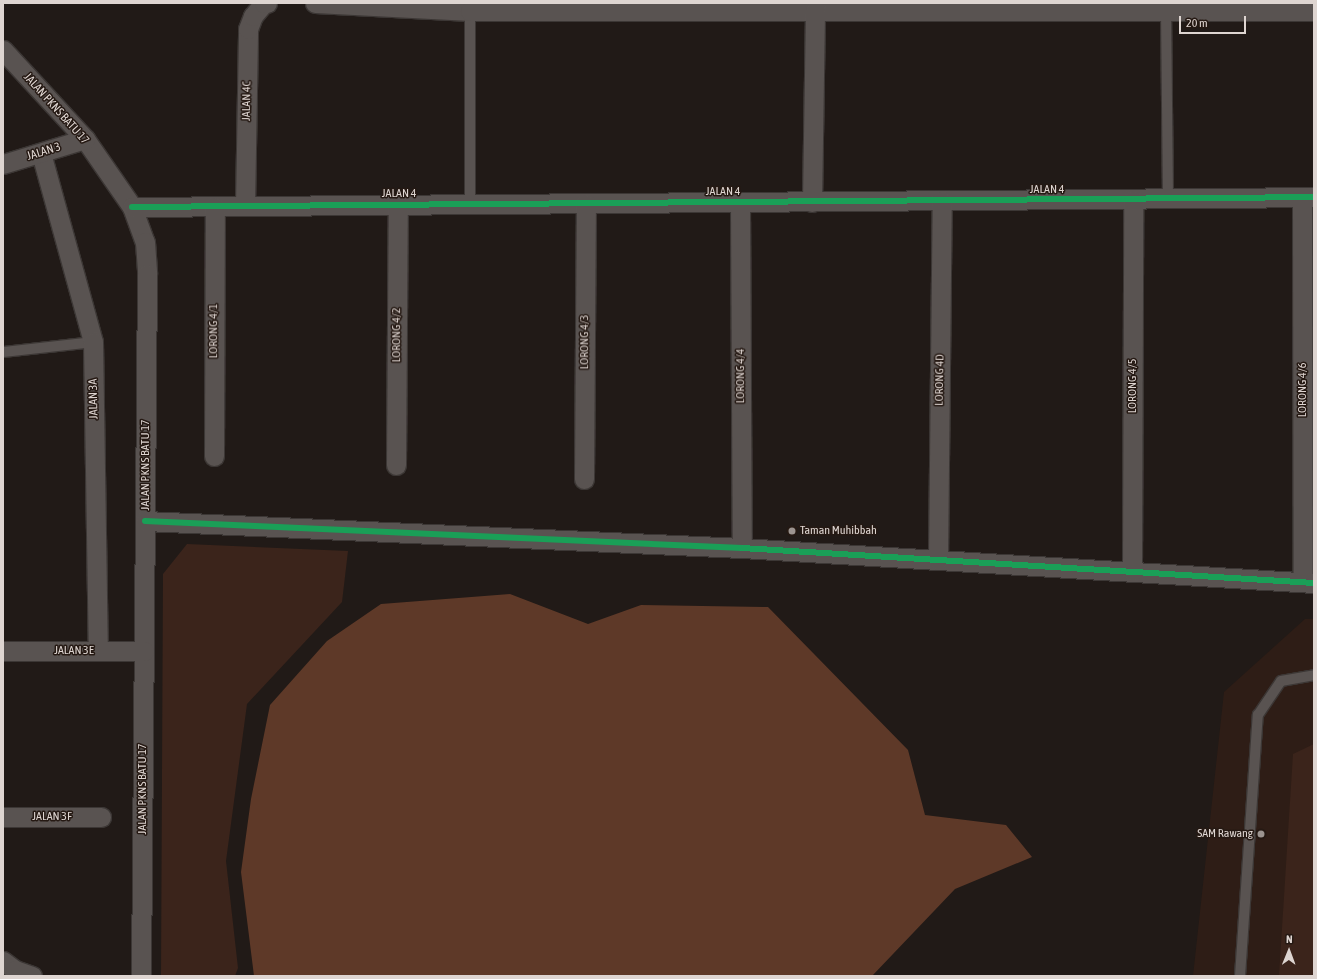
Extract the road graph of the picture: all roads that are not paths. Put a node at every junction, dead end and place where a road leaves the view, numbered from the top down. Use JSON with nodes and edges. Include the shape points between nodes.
{"nodes":[{"id":1,"x":267,"y":3,"type":"edge"},
{"id":2,"x":315,"y":3,"type":"edge"},
{"id":3,"x":470,"y":7,"type":"edge"},
{"id":4,"x":650,"y":7,"type":"edge"},
{"id":5,"x":923,"y":7,"type":"edge"},
{"id":6,"x":1166,"y":7,"type":"edge"},
{"id":7,"x":815,"y":10,"type":"junction"},
{"id":8,"x":1314,"y":11,"type":"edge"},
{"id":9,"x":3,"y":50,"type":"edge"},
{"id":10,"x":85,"y":139,"type":"junction"},
{"id":11,"x":41,"y":152,"type":"junction"},
{"id":12,"x":3,"y":164,"type":"edge"},
{"id":13,"x":1308,"y":198,"type":"edge"},
{"id":14,"x":1133,"y":200,"type":"junction"},
{"id":15,"x":1168,"y":200,"type":"junction"},
{"id":16,"x":942,"y":201,"type":"junction"},
{"id":17,"x":812,"y":202,"type":"junction"},
{"id":18,"x":740,"y":203,"type":"junction"},
{"id":19,"x":586,"y":204,"type":"junction"},
{"id":20,"x":398,"y":205,"type":"junction"},
{"id":21,"x":470,"y":205,"type":"junction"},
{"id":22,"x":245,"y":206,"type":"junction"},
{"id":23,"x":132,"y":207,"type":"junction"},
{"id":24,"x":215,"y":207,"type":"junction"},
{"id":25,"x":92,"y":342,"type":"junction"},
{"id":26,"x":3,"y":352,"type":"edge"},
{"id":27,"x":214,"y":456,"type":"dead end"},
{"id":28,"x":396,"y":465,"type":"dead end"},
{"id":29,"x":584,"y":479,"type":"dead end"},
{"id":30,"x":145,"y":521,"type":"junction"},
{"id":31,"x":742,"y":548,"type":"junction"},
{"id":32,"x":938,"y":560,"type":"junction"},
{"id":33,"x":1132,"y":571,"type":"junction"},
{"id":34,"x":1309,"y":582,"type":"edge"},
{"id":35,"x":3,"y":651,"type":"edge"},
{"id":36,"x":98,"y":651,"type":"junction"},
{"id":37,"x":144,"y":651,"type":"junction"},
{"id":38,"x":1314,"y":675,"type":"edge"},
{"id":39,"x":3,"y":817,"type":"edge"},
{"id":40,"x":101,"y":817,"type":"dead end"},
{"id":41,"x":3,"y":961,"type":"edge"},
{"id":42,"x":32,"y":976,"type":"edge"},
{"id":43,"x":141,"y":976,"type":"edge"},
{"id":44,"x":1240,"y":976,"type":"edge"}],
"edges":[{"from":1,"to":22,"type":"street","name":"JALAN 4C","via":[[253,16],[248,29]]},
{"from":2,"to":3,"type":"street"},
{"from":3,"to":4,"type":"street"},
{"from":3,"to":21,"type":"lane"},
{"from":4,"to":7,"type":"street"},
{"from":5,"to":6,"type":"street"},
{"from":5,"to":7,"type":"street"},
{"from":6,"to":8,"type":"street"},
{"from":6,"to":15,"type":"lane"},
{"from":7,"to":17,"type":"street"},
{"from":9,"to":10,"type":"street","name":"JALAN PKNS BATU 17"},
{"from":10,"to":11,"type":"street","name":"JALAN 3"},
{"from":10,"to":23,"type":"street","name":"JALAN PKNS BATU 17"},
{"from":11,"to":12,"type":"street","name":"JALAN 3"},
{"from":11,"to":25,"type":"street","name":"JALAN 3A"},
{"from":13,"to":15,"type":"street","name":"JALAN 4"},
{"from":13,"to":34,"type":"street","name":"LORONG 4/6"},
{"from":14,"to":15,"type":"street","name":"JALAN 4"},
{"from":14,"to":16,"type":"street","name":"JALAN 4"},
{"from":14,"to":33,"type":"street","name":"LORONG 4/5"},
{"from":16,"to":17,"type":"street","name":"JALAN 4"},
{"from":16,"to":32,"type":"street","name":"LORONG 4D"},
{"from":17,"to":18,"type":"street","name":"JALAN 4"},
{"from":18,"to":19,"type":"street","name":"JALAN 4"},
{"from":18,"to":31,"type":"street","name":"LORONG 4/4"},
{"from":19,"to":21,"type":"street","name":"JALAN 4"},
{"from":19,"to":29,"type":"street","name":"LORONG 4/3"},
{"from":20,"to":21,"type":"street","name":"JALAN 4"},
{"from":20,"to":22,"type":"street","name":"JALAN 4"},
{"from":20,"to":28,"type":"street","name":"LORONG 4/2"},
{"from":22,"to":24,"type":"street","name":"JALAN 4"},
{"from":23,"to":24,"type":"street","name":"JALAN 4"},
{"from":23,"to":30,"type":"street","name":"JALAN PKNS BATU 17","via":[[145,242],[147,274]]},
{"from":24,"to":27,"type":"street","name":"LORONG 4/1"},
{"from":25,"to":26,"type":"lane"},
{"from":25,"to":36,"type":"street","name":"JALAN 3A"},
{"from":30,"to":31,"type":"street"},
{"from":30,"to":37,"type":"street","name":"JALAN PKNS BATU 17"},
{"from":31,"to":32,"type":"street"},
{"from":32,"to":33,"type":"street"},
{"from":33,"to":34,"type":"street"},
{"from":35,"to":36,"type":"street","name":"JALAN 3E"},
{"from":36,"to":37,"type":"street","name":"JALAN 3E"},
{"from":37,"to":43,"type":"street","name":"JALAN PKNS BATU 17"},
{"from":38,"to":44,"type":"lane","via":[[1281,680],[1258,714]]},
{"from":39,"to":40,"type":"street","name":"JALAN 3F"},
{"from":41,"to":42,"type":"street","via":[[15,970]]}]}
